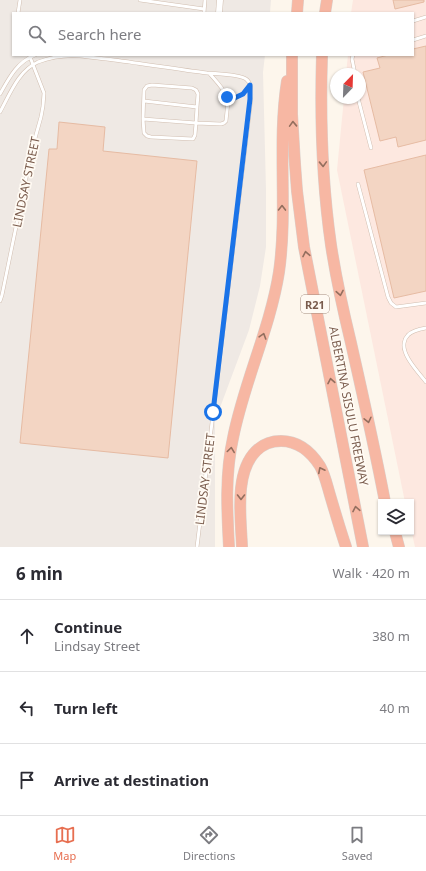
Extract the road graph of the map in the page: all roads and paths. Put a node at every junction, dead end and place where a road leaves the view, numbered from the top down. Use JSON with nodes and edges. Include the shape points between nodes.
{"nodes":[{"id":1,"x":20,"y":0,"type":"edge"},
{"id":2,"x":140,"y":0,"type":"edge"},
{"id":3,"x":205,"y":0,"type":"edge"},
{"id":4,"x":220,"y":0,"type":"edge"},
{"id":5,"x":298,"y":0,"type":"edge"},
{"id":6,"x":327,"y":0,"type":"edge"},
{"id":7,"x":204,"y":9,"type":"joint"},
{"id":8,"x":18,"y":12,"type":"edge"},
{"id":9,"x":219,"y":12,"type":"edge"},
{"id":10,"x":297,"y":12,"type":"edge"},
{"id":11,"x":325,"y":12,"type":"edge"},
{"id":12,"x":426,"y":18,"type":"edge"},
{"id":13,"x":414,"y":21,"type":"edge"},
{"id":14,"x":426,"y":36,"type":"edge"},
{"id":15,"x":414,"y":40,"type":"edge"},
{"id":16,"x":78,"y":56,"type":"edge"},
{"id":17,"x":322,"y":56,"type":"edge"},
{"id":18,"x":353,"y":56,"type":"edge"},
{"id":19,"x":30,"y":57,"type":"joint"},
{"id":20,"x":292,"y":57,"type":"edge"},
{"id":21,"x":33,"y":65,"type":"junction"},
{"id":22,"x":353,"y":68,"type":"edge"},
{"id":23,"x":209,"y":73,"type":"junction"},
{"id":24,"x":250,"y":85,"type":"junction"},
{"id":25,"x":0,"y":94,"type":"edge"},
{"id":26,"x":144,"y":101,"type":"junction"},
{"id":27,"x":228,"y":101,"type":"junction"},
{"id":28,"x":360,"y":104,"type":"edge"},
{"id":29,"x":197,"y":107,"type":"junction"},
{"id":30,"x":0,"y":112,"type":"edge"},
{"id":31,"x":143,"y":119,"type":"junction"},
{"id":32,"x":196,"y":123,"type":"junction"},
{"id":33,"x":371,"y":148,"type":"dead end"},
{"id":34,"x":358,"y":184,"type":"dead end"},
{"id":35,"x":0,"y":300,"type":"edge"},
{"id":36,"x":426,"y":303,"type":"edge"},
{"id":37,"x":426,"y":328,"type":"edge"},
{"id":38,"x":426,"y":382,"type":"edge"},
{"id":39,"x":385,"y":499,"type":"edge"},
{"id":40,"x":391,"y":535,"type":"edge"},
{"id":41,"x":396,"y":535,"type":"edge"},
{"id":42,"x":197,"y":547,"type":"edge"},
{"id":43,"x":228,"y":547,"type":"edge"},
{"id":44,"x":243,"y":547,"type":"edge"},
{"id":45,"x":346,"y":547,"type":"edge"},
{"id":46,"x":363,"y":547,"type":"edge"},
{"id":47,"x":393,"y":547,"type":"edge"},
{"id":48,"x":399,"y":547,"type":"edge"}],
"edges":[{"from":1,"to":8,"type":"lane"},
{"from":2,"to":7,"type":"lane"},
{"from":3,"to":7,"type":"lane"},
{"from":4,"to":9,"type":"street"},
{"from":5,"to":10,"type":"highway"},
{"from":6,"to":11,"type":"highway"},
{"from":12,"to":13,"type":"lane"},
{"from":14,"to":15,"type":"lane"},
{"from":16,"to":21,"type":"lane","via":[[53,58]]},
{"from":16,"to":23,"type":"lane"},
{"from":17,"to":39,"type":"highway","name":"ALBERTINA SISULU FREEWAY","number":"R21","one_way":true,"via":[[324,179],[331,245]]},
{"from":18,"to":22,"type":"lane"},
{"from":19,"to":21,"type":"lane","name":"LINDSAY STREET"},
{"from":19,"to":25,"type":"lane","via":[[17,67]]},
{"from":43,"to":20,"type":"highway","one_way":true,"via":[[227,503],[231,445],[270,315],[282,249],[284,98]]},
{"from":46,"to":20,"type":"highway","name":"ALBERTINA SISULU FREEWAY","number":"R21","one_way":true,"via":[[304,247],[295,164]]},
{"from":21,"to":30,"type":"lane","via":[[16,82]]},
{"from":21,"to":35,"type":"lane","name":"LINDSAY STREET","via":[[44,92],[43,106]]},
{"from":23,"to":24,"type":"lane","via":[[240,76],[248,80]]},
{"from":23,"to":27,"type":"lane","via":[[219,83]]},
{"from":24,"to":27,"type":"lane","via":[[243,94]]},
{"from":24,"to":42,"type":"lane","name":"LINDSAY STREET"},
{"from":26,"to":29,"type":"lane"},
{"from":26,"to":29,"type":"lane","via":[[144,90],[147,86],[192,88],[198,94]]},
{"from":26,"to":31,"type":"lane"},
{"from":27,"to":32,"type":"lane","via":[[224,123]]},
{"from":28,"to":33,"type":"lane"},
{"from":29,"to":32,"type":"lane"},
{"from":31,"to":32,"type":"lane"},
{"from":31,"to":32,"type":"lane","via":[[144,133],[151,137],[192,139]]},
{"from":34,"to":36,"type":"lane","via":[[391,303],[396,307]]},
{"from":37,"to":38,"type":"lane","via":[[411,332],[404,341],[403,348],[407,358]]},
{"from":40,"to":47,"type":"highway"},
{"from":41,"to":48,"type":"highway"},
{"from":45,"to":44,"type":"highway","one_way":true,"via":[[321,469],[303,447],[279,441],[267,443],[258,449],[245,467],[241,484]]}]}
